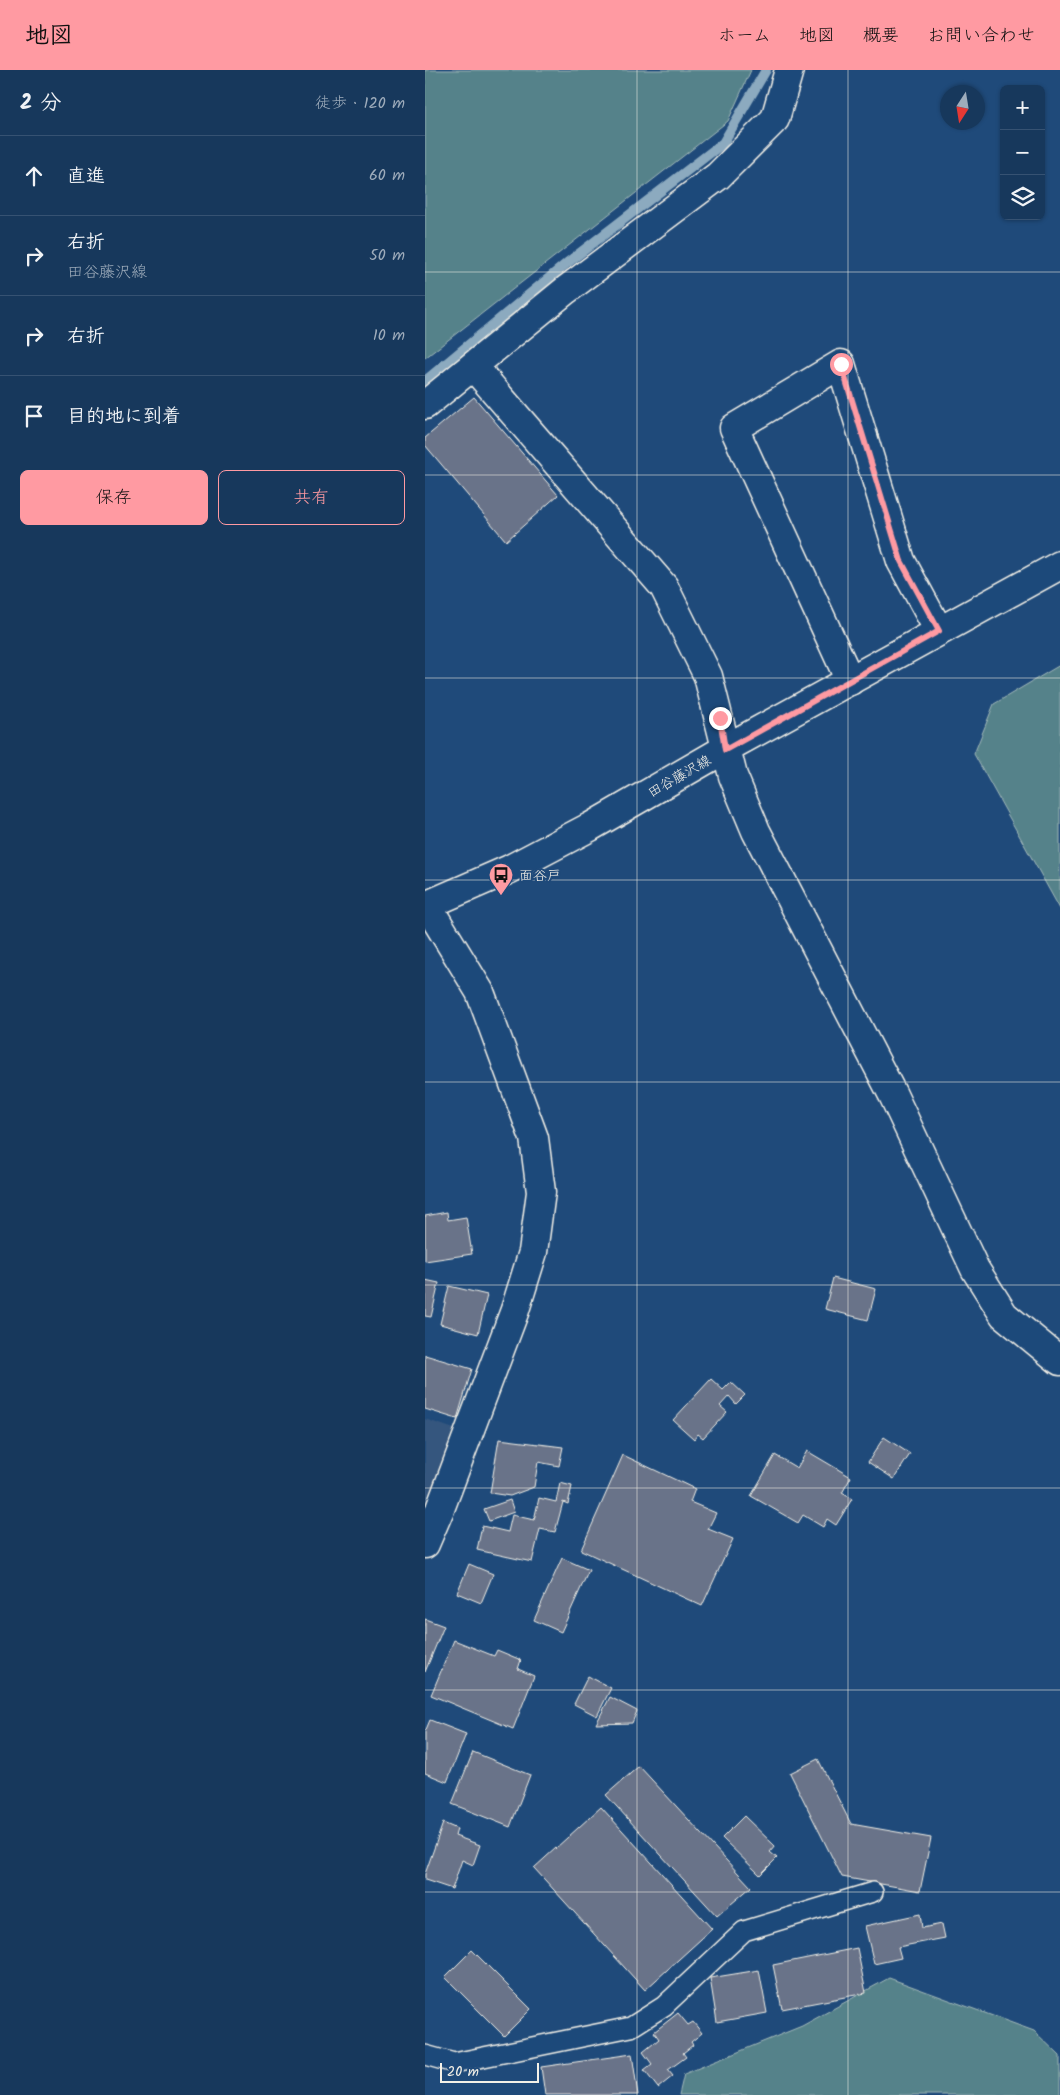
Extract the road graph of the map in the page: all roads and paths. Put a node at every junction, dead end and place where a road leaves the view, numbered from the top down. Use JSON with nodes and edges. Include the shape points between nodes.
{"nodes":[{"id":1,"x":789,"y":70,"type":"edge"},
{"id":2,"x":473,"y":366,"type":"junction"},
{"id":3,"x":425,"y":405,"type":"edge"},
{"id":4,"x":1060,"y":565,"type":"edge"},
{"id":5,"x":939,"y":631,"type":"junction"},
{"id":6,"x":850,"y":681,"type":"junction"},
{"id":7,"x":725,"y":750,"type":"junction"},
{"id":8,"x":426,"y":905,"type":"edge"},
{"id":9,"x":1060,"y":1361,"type":"edge"},
{"id":10,"x":426,"y":1538,"type":"edge"},
{"id":11,"x":873,"y":1892,"type":"dead end"},
{"id":12,"x":425,"y":2055,"type":"edge"}],
"edges":[{"from":1,"to":2,"type":"street","via":[[775,119],[718,176],[566,290]]},
{"from":2,"to":3,"type":"street"},
{"from":2,"to":7,"type":"street","via":[[664,587],[708,676]]},
{"from":4,"to":5,"type":"street","name":"田谷藤沢線"},
{"from":5,"to":6,"type":"street","name":"田谷藤沢線"},
{"from":5,"to":6,"type":"street","via":[[901,561],[841,364],[734,428]]},
{"from":6,"to":7,"type":"street","name":"田谷藤沢線"},
{"from":7,"to":8,"type":"street","name":"田谷藤沢線","via":[[510,869]]},
{"from":7,"to":9,"type":"street","via":[[755,831],[893,1095],[975,1269],[1005,1316]]},
{"from":8,"to":10,"type":"street","via":[[480,992],[534,1138],[541,1192],[533,1252],[515,1310]]},
{"from":11,"to":12,"type":"lane","via":[[744,1931],[664,2006],[631,2027],[455,2063]]}]}
